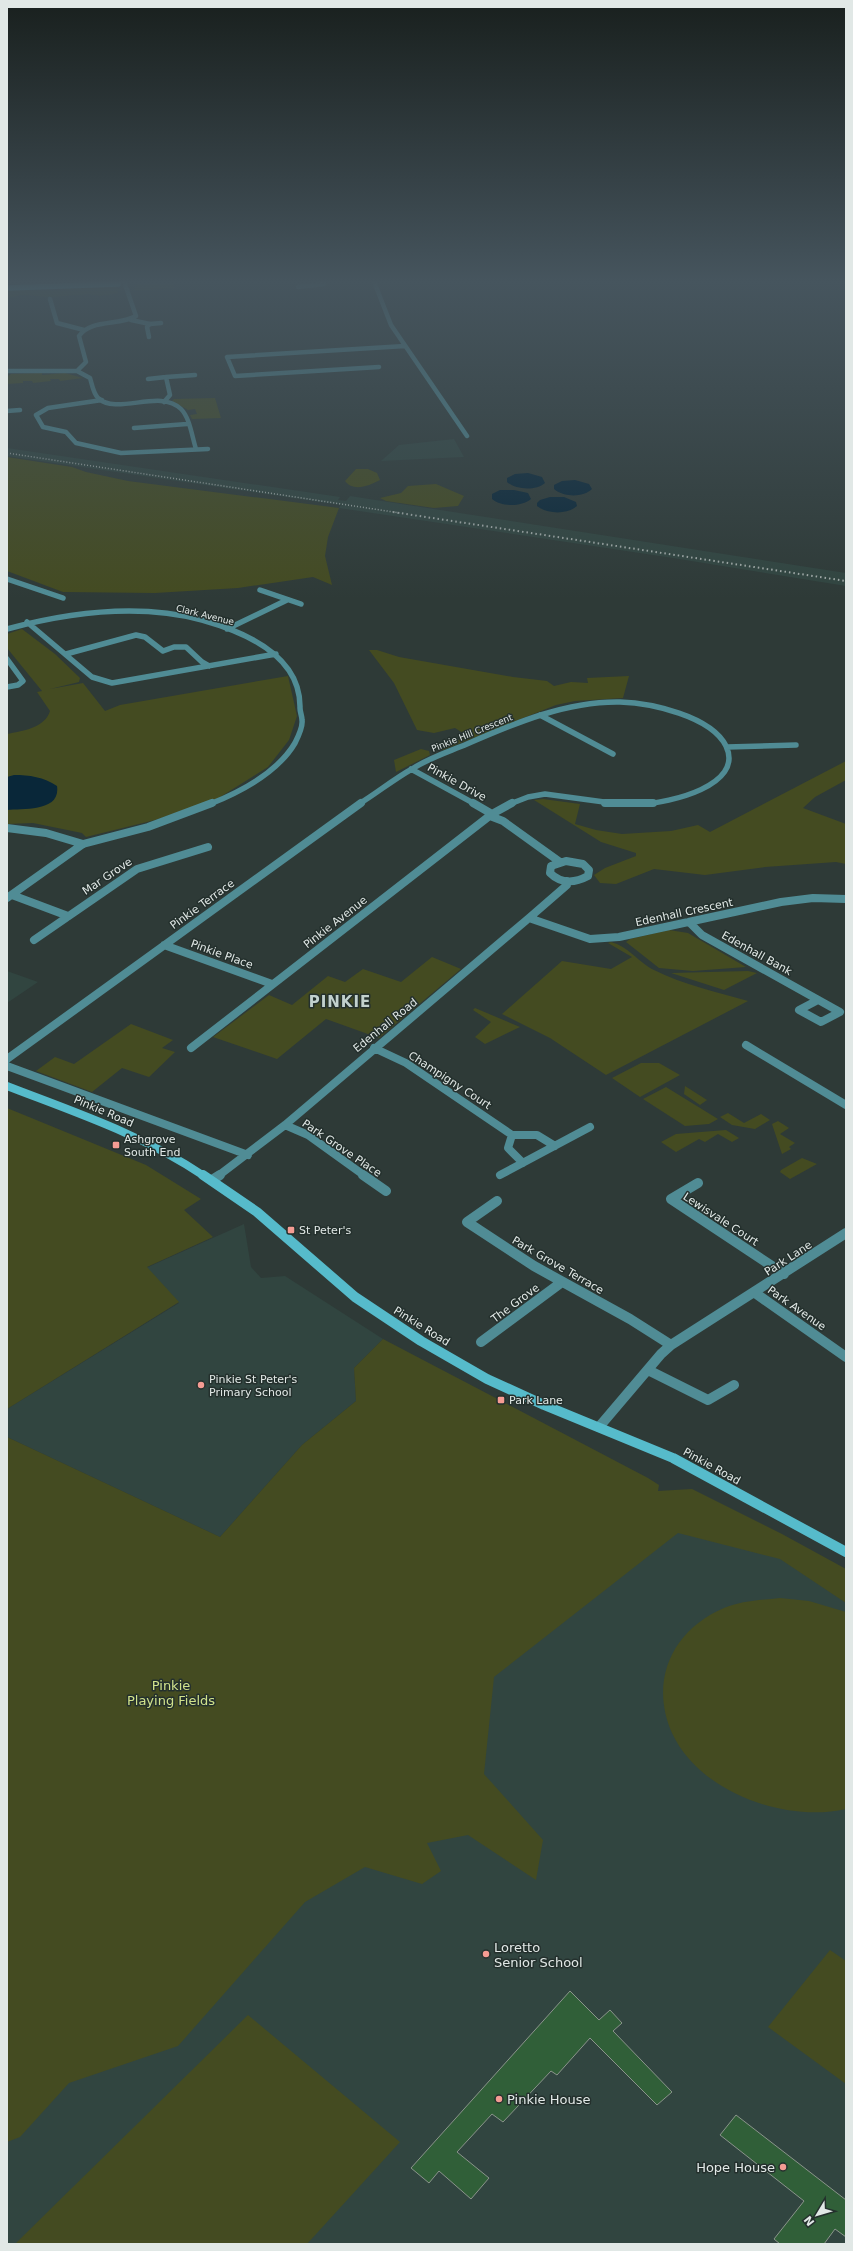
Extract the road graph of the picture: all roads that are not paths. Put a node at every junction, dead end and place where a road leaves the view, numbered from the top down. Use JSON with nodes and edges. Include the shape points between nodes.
{"nodes":[{"id":1,"x":94,"y":389,"type":"edge"},
{"id":2,"x":169,"y":389,"type":"edge"},
{"id":3,"x":435,"y":389,"type":"edge"},
{"id":4,"x":102,"y":400,"type":"junction"},
{"id":5,"x":164,"y":402,"type":"junction"},
{"id":6,"x":20,"y":410,"type":"dead end"},
{"id":7,"x":7,"y":411,"type":"edge"},
{"id":8,"x":187,"y":424,"type":"junction"},
{"id":9,"x":134,"y":428,"type":"dead end"},
{"id":10,"x":467,"y":436,"type":"dead end"},
{"id":11,"x":208,"y":448,"type":"dead end"},
{"id":12,"x":196,"y":449,"type":"junction"},
{"id":13,"x":7,"y":579,"type":"edge"},
{"id":14,"x":260,"y":590,"type":"dead end"},
{"id":15,"x":64,"y":598,"type":"dead end"},
{"id":16,"x":287,"y":600,"type":"junction"},
{"id":17,"x":301,"y":604,"type":"dead end"},
{"id":18,"x":27,"y":622,"type":"junction"},
{"id":19,"x":7,"y":629,"type":"edge"},
{"id":20,"x":227,"y":629,"type":"junction"},
{"id":21,"x":66,"y":654,"type":"junction"},
{"id":22,"x":276,"y":654,"type":"junction"},
{"id":23,"x":7,"y":659,"type":"edge"},
{"id":24,"x":209,"y":666,"type":"junction"},
{"id":25,"x":7,"y":687,"type":"edge"},
{"id":26,"x":540,"y":715,"type":"junction"},
{"id":27,"x":796,"y":745,"type":"dead end"},
{"id":28,"x":727,"y":748,"type":"junction"},
{"id":29,"x":613,"y":754,"type":"dead end"},
{"id":30,"x":411,"y":769,"type":"junction"},
{"id":31,"x":491,"y":815,"type":"junction"},
{"id":32,"x":7,"y":828,"type":"edge"},
{"id":33,"x":83,"y":844,"type":"junction"},
{"id":34,"x":208,"y":847,"type":"dead end"},
{"id":35,"x":560,"y":862,"type":"junction"},
{"id":36,"x":567,"y":881,"type":"junction"},
{"id":37,"x":9,"y":896,"type":"edge"},
{"id":38,"x":846,"y":899,"type":"edge"},
{"id":39,"x":68,"y":916,"type":"junction"},
{"id":40,"x":529,"y":918,"type":"junction"},
{"id":41,"x":689,"y":922,"type":"junction"},
{"id":42,"x":34,"y":940,"type":"dead end"},
{"id":43,"x":164,"y":945,"type":"junction"},
{"id":44,"x":272,"y":984,"type":"junction"},
{"id":45,"x":818,"y":1000,"type":"dead end"},
{"id":46,"x":746,"y":1045,"type":"dead end"},
{"id":47,"x":191,"y":1048,"type":"dead end"},
{"id":48,"x":374,"y":1048,"type":"junction"},
{"id":49,"x":7,"y":1059,"type":"edge"},
{"id":50,"x":7,"y":1066,"type":"edge"},
{"id":51,"x":7,"y":1086,"type":"edge"},
{"id":52,"x":846,"y":1105,"type":"edge"},
{"id":53,"x":285,"y":1125,"type":"junction"},
{"id":54,"x":590,"y":1127,"type":"dead end"},
{"id":55,"x":512,"y":1135,"type":"junction"},
{"id":56,"x":555,"y":1146,"type":"junction"},
{"id":57,"x":248,"y":1155,"type":"junction"},
{"id":58,"x":523,"y":1163,"type":"junction"},
{"id":59,"x":500,"y":1175,"type":"dead end"},
{"id":60,"x":212,"y":1180,"type":"junction"},
{"id":61,"x":698,"y":1183,"type":"dead end"},
{"id":62,"x":386,"y":1190,"type":"dead end"},
{"id":63,"x":497,"y":1201,"type":"dead end"},
{"id":64,"x":845,"y":1235,"type":"edge"},
{"id":65,"x":784,"y":1274,"type":"junction"},
{"id":66,"x":562,"y":1282,"type":"junction"},
{"id":67,"x":755,"y":1294,"type":"junction"},
{"id":68,"x":481,"y":1342,"type":"dead end"},
{"id":69,"x":672,"y":1345,"type":"junction"},
{"id":70,"x":846,"y":1357,"type":"edge"},
{"id":71,"x":648,"y":1370,"type":"junction"},
{"id":72,"x":734,"y":1385,"type":"dead end"},
{"id":73,"x":599,"y":1427,"type":"junction"},
{"id":74,"x":846,"y":1552,"type":"edge"}],
"edges":[{"from":1,"to":4,"type":"street","via":[[96,396]]},
{"from":2,"to":5,"type":"street","via":[[170,395]]},
{"from":3,"to":10,"type":"street"},
{"from":4,"to":5,"type":"street","via":[[123,403]]},
{"from":4,"to":12,"type":"street","via":[[50,408],[39,411],[36,415],[43,427],[66,432],[76,443],[121,453]]},
{"from":5,"to":8,"type":"street","via":[[180,408]]},
{"from":6,"to":7,"type":"street"},
{"from":8,"to":9,"type":"street"},
{"from":8,"to":12,"type":"street"},
{"from":11,"to":12,"type":"street"},
{"from":13,"to":15,"type":"street"},
{"from":14,"to":16,"type":"street"},
{"from":16,"to":17,"type":"street"},
{"from":16,"to":20,"type":"street"},
{"from":18,"to":19,"type":"street","name":"Clark Avenue"},
{"from":18,"to":20,"type":"street","name":"Clark Avenue","via":[[112,611],[156,613],[188,618]]},
{"from":18,"to":21,"type":"street"},
{"from":20,"to":22,"type":"street","name":"Clark Avenue","via":[[253,639]]},
{"from":21,"to":24,"type":"street","via":[[92,677],[112,683]]},
{"from":21,"to":24,"type":"street","via":[[136,635],[145,636],[163,651],[180,645],[187,647]]},
{"from":22,"to":24,"type":"street"},
{"from":22,"to":33,"type":"street","name":"Clark Avenue","via":[[289,668],[297,683],[302,722],[293,744],[275,766],[237,792],[196,811]]},
{"from":23,"to":25,"type":"street","via":[[23,681]]},
{"from":26,"to":28,"type":"street","name":"Pinkie Hill Crescent","via":[[588,703],[646,704],[697,720],[719,735]]},
{"from":26,"to":29,"type":"street"},
{"from":26,"to":30,"type":"street","name":"Pinkie Hill Crescent"},
{"from":27,"to":28,"type":"street"},
{"from":28,"to":31,"type":"street","via":[[730,756],[724,772],[705,788],[676,799],[628,805],[542,794]]},
{"from":30,"to":31,"type":"street","name":"Pinkie Drive"},
{"from":30,"to":43,"type":"street","name":"Pinkie Terrace"},
{"from":31,"to":35,"type":"street","name":"Pinkie Drive"},
{"from":31,"to":44,"type":"street","name":"Pinkie Avenue"},
{"from":32,"to":33,"type":"street","via":[[37,830]]},
{"from":33,"to":37,"type":"street"},
{"from":34,"to":39,"type":"street","name":"Mar Grove","via":[[137,869]]},
{"from":35,"to":36,"type":"street","via":[[551,866],[550,873]]},
{"from":35,"to":36,"type":"street","via":[[577,862],[589,870],[588,876]]},
{"from":36,"to":40,"type":"street","name":"Edenhall Road","via":[[567,885]]},
{"from":37,"to":39,"type":"street"},
{"from":38,"to":41,"type":"street","name":"Edenhall Crescent","via":[[802,899]]},
{"from":39,"to":42,"type":"street","name":"Mar Grove"},
{"from":40,"to":41,"type":"street","name":"Edenhall Crescent","via":[[599,940]]},
{"from":40,"to":48,"type":"street","name":"Edenhall Road"},
{"from":41,"to":45,"type":"street","name":"Edenhall Bank","via":[[702,935]]},
{"from":43,"to":44,"type":"street","name":"Pinkie Place"},
{"from":43,"to":49,"type":"street","name":"Pinkie Terrace"},
{"from":44,"to":47,"type":"street","name":"Pinkie Avenue"},
{"from":46,"to":52,"type":"street"},
{"from":48,"to":53,"type":"street","name":"Edenhall Road"},
{"from":48,"to":55,"type":"street","name":"Champigny Court","via":[[406,1063]]},
{"from":50,"to":57,"type":"street","name":"Pinkie Road"},
{"from":51,"to":60,"type":"main road","name":"Pinkie Road","via":[[110,1125],[184,1162]]},
{"from":53,"to":57,"type":"street","name":"Edenhall Road"},
{"from":53,"to":62,"type":"street","name":"Park Grove Place","via":[[308,1135]]},
{"from":54,"to":56,"type":"street"},
{"from":55,"to":56,"type":"street","via":[[537,1136]]},
{"from":55,"to":58,"type":"street","via":[[508,1148]]},
{"from":56,"to":58,"type":"street"},
{"from":57,"to":60,"type":"street","name":"Edenhall Road"},
{"from":58,"to":59,"type":"street"},
{"from":60,"to":73,"type":"main road","name":"Pinkie Road","via":[[257,1212],[355,1297],[421,1341],[487,1379]]},
{"from":61,"to":65,"type":"street","name":"Lewisvale Court","via":[[671,1199]]},
{"from":63,"to":66,"type":"street","name":"Park Grove Terrace","via":[[467,1222]]},
{"from":64,"to":65,"type":"street","name":"Park Lane"},
{"from":65,"to":67,"type":"street","name":"Park Lane"},
{"from":66,"to":68,"type":"street","name":"The Grove"},
{"from":66,"to":69,"type":"street","name":"Park Grove Terrace"},
{"from":67,"to":69,"type":"street","name":"Park Lane"},
{"from":67,"to":70,"type":"street","name":"Park Avenue"},
{"from":69,"to":71,"type":"street","name":"Park Lane"},
{"from":71,"to":72,"type":"street","via":[[708,1400]]},
{"from":71,"to":73,"type":"street","name":"Park Lane"},
{"from":73,"to":74,"type":"main road","name":"Pinkie Road","via":[[673,1458]]}]}
